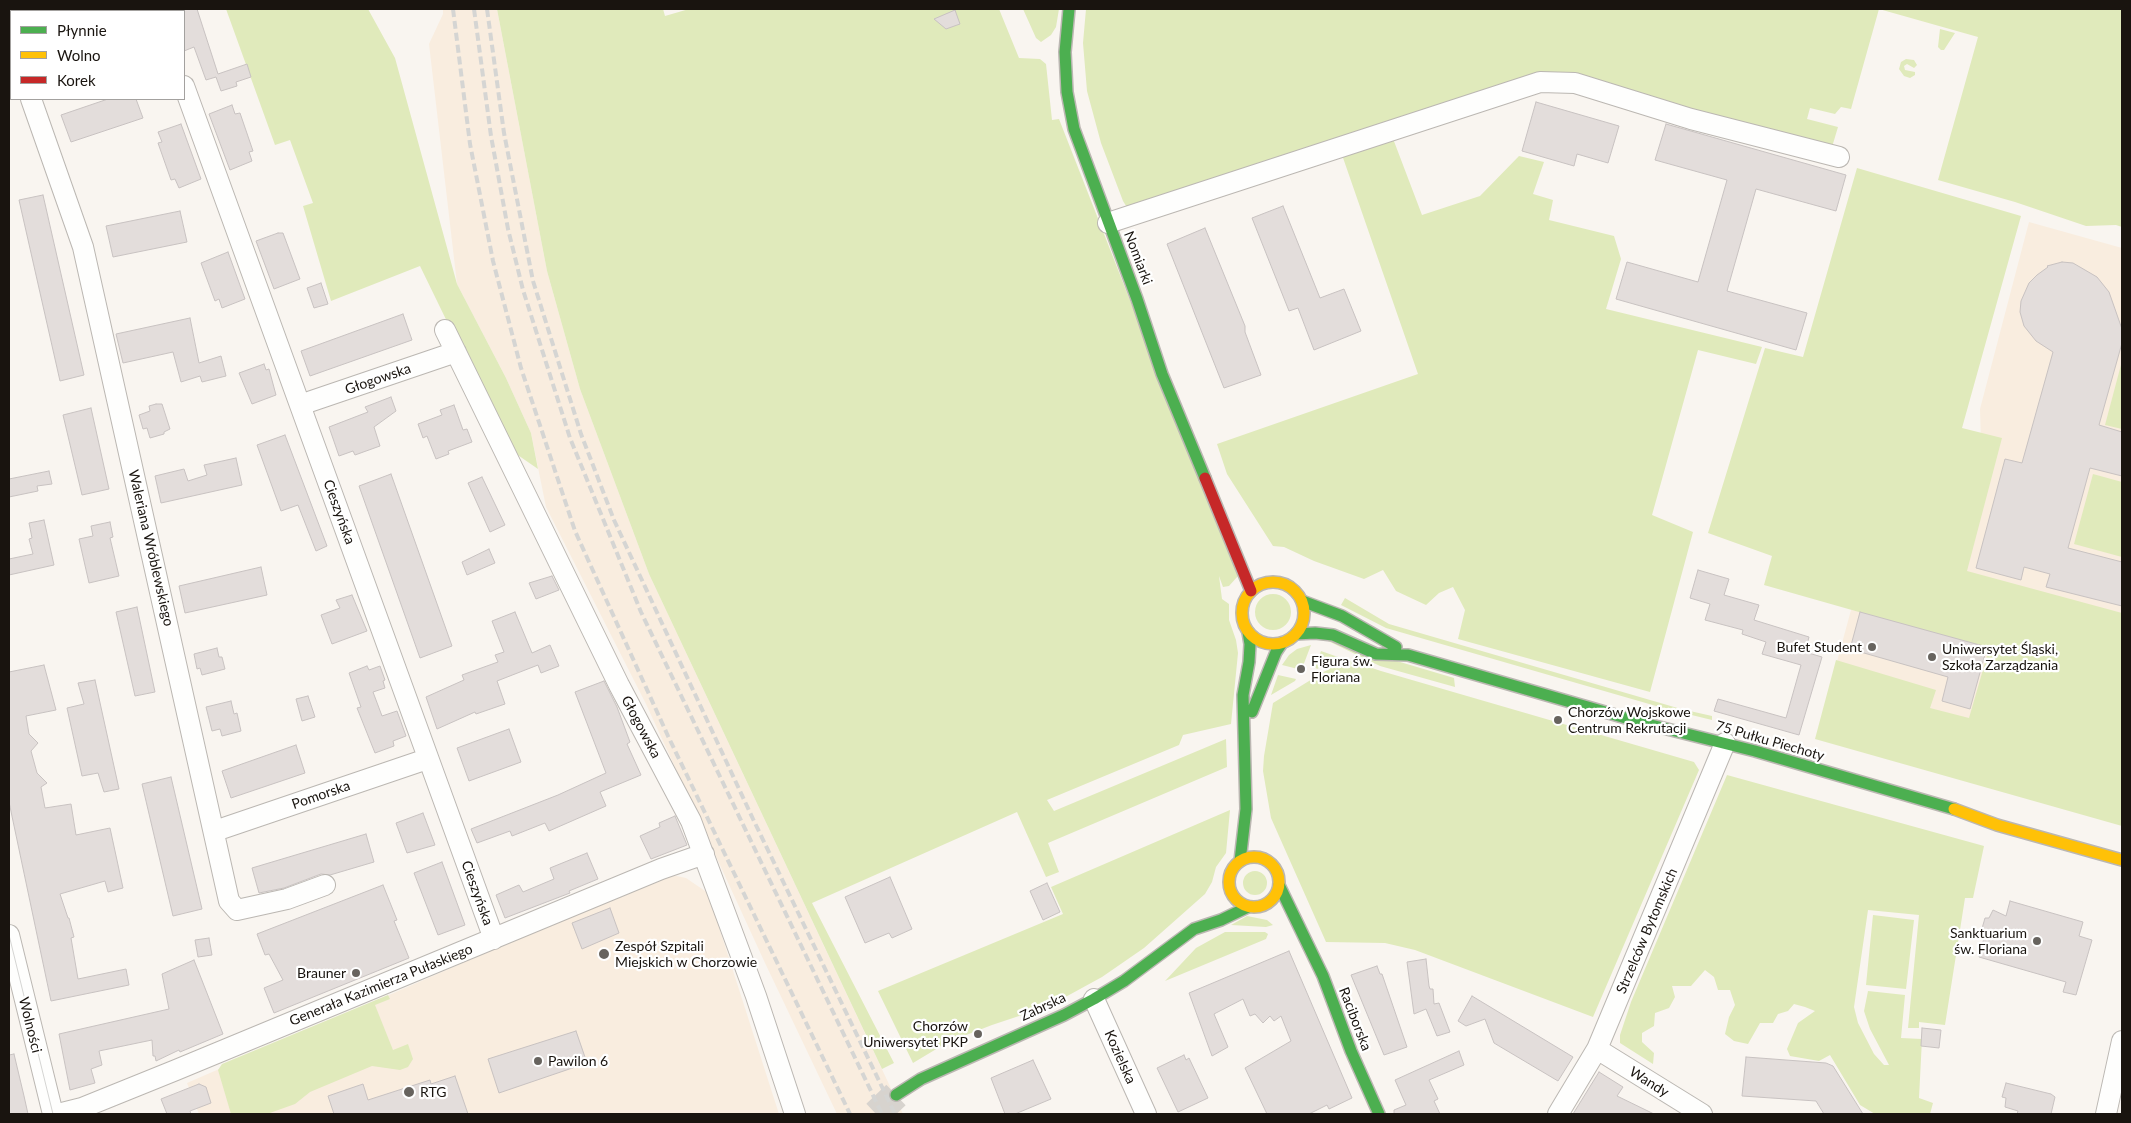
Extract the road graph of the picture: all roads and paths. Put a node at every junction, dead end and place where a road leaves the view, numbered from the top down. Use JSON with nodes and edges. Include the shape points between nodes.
{"nodes":[{"id":1,"x":1069,"y":9,"type":"edge"},
{"id":2,"x":185,"y":89,"type":"edge"},
{"id":3,"x":31,"y":100,"type":"edge"},
{"id":4,"x":1838,"y":157,"type":"dead end"},
{"id":5,"x":1108,"y":223,"type":"junction"},
{"id":6,"x":445,"y":330,"type":"dead end"},
{"id":7,"x":456,"y":352,"type":"junction"},
{"id":8,"x":300,"y":405,"type":"junction"},
{"id":9,"x":1219,"y":511,"type":"junction"},
{"id":10,"x":1243,"y":540,"type":"dead end"},
{"id":11,"x":1266,"y":569,"type":"dead end"},
{"id":12,"x":1278,"y":582,"type":"junction"},
{"id":13,"x":1251,"y":591,"type":"junction"},
{"id":14,"x":1302,"y":601,"type":"junction"},
{"id":15,"x":1248,"y":632,"type":"junction"},
{"id":16,"x":1296,"y":634,"type":"junction"},
{"id":17,"x":1282,"y":643,"type":"junction"},
{"id":18,"x":1408,"y":655,"type":"junction"},
{"id":19,"x":1244,"y":732,"type":"junction"},
{"id":20,"x":1726,"y":743,"type":"junction"},
{"id":21,"x":427,"y":759,"type":"junction"},
{"id":22,"x":1246,"y":809,"type":"junction"},
{"id":23,"x":215,"y":831,"type":"junction"},
{"id":24,"x":1257,"y":832,"type":"dead end"},
{"id":25,"x":1262,"y":845,"type":"dead end"},
{"id":26,"x":704,"y":854,"type":"junction"},
{"id":27,"x":2122,"y":860,"type":"edge"},
{"id":28,"x":1240,"y":861,"type":"junction"},
{"id":29,"x":1270,"y":863,"type":"junction"},
{"id":30,"x":1229,"y":881,"type":"junction"},
{"id":31,"x":325,"y":885,"type":"dead end"},
{"id":32,"x":1279,"y":885,"type":"junction"},
{"id":33,"x":1222,"y":894,"type":"dead end"},
{"id":34,"x":1252,"y":907,"type":"junction"},
{"id":35,"x":1203,"y":913,"type":"dead end"},
{"id":36,"x":1273,"y":915,"type":"dead end"},
{"id":37,"x":1285,"y":923,"type":"dead end"},
{"id":38,"x":1194,"y":929,"type":"junction"},
{"id":39,"x":9,"y":935,"type":"edge"},
{"id":40,"x":1302,"y":935,"type":"junction"},
{"id":41,"x":494,"y":939,"type":"junction"},
{"id":42,"x":1094,"y":999,"type":"junction"},
{"id":43,"x":2122,"y":1041,"type":"edge"},
{"id":44,"x":1597,"y":1050,"type":"junction"},
{"id":45,"x":896,"y":1095,"type":"tunnel mouth"},
{"id":46,"x":53,"y":1114,"type":"edge"},
{"id":47,"x":58,"y":1114,"type":"edge"},
{"id":48,"x":795,"y":1114,"type":"edge"},
{"id":49,"x":1146,"y":1114,"type":"edge"},
{"id":50,"x":1379,"y":1114,"type":"edge"},
{"id":51,"x":1558,"y":1114,"type":"edge"},
{"id":52,"x":1702,"y":1114,"type":"edge"},
{"id":53,"x":2106,"y":1114,"type":"edge"}],
"edges":[{"from":1,"to":5,"type":"main road","name":"Nomiarki","via":[[1065,75],[1070,110],[1084,160]]},
{"from":2,"to":8,"type":"street","name":"Cieszyńska"},
{"from":3,"to":23,"type":"street","name":"Waleriana Wróblewskiego","via":[[83,247]]},
{"from":4,"to":5,"type":"street","via":[[1690,119],[1575,83],[1540,82]]},
{"from":5,"to":9,"type":"main road","name":"Nomiarki","via":[[1162,374]]},
{"from":6,"to":7,"type":"street","name":"Głogowska"},
{"from":7,"to":8,"type":"street","name":"Głogowska"},
{"from":7,"to":26,"type":"street","name":"Głogowska","via":[[615,677],[691,821]]},
{"from":8,"to":21,"type":"street","name":"Cieszyńska"},
{"from":9,"to":10,"type":"main road","name":"Nomiarki"},
{"from":9,"to":13,"type":"main road","name":"Nomiarki"},
{"from":11,"to":12,"type":"main road"},
{"from":12,"to":13,"type":"main road","via":[[1268,582]]},
{"from":12,"to":14,"type":"main road","via":[[1296,592]]},
{"from":13,"to":15,"type":"main road","via":[[1242,612]]},
{"from":14,"to":16,"type":"main road","via":[[1304,615]]},
{"from":14,"to":18,"type":"main road","name":"75 Pułku Piechoty","via":[[1355,623]]},
{"from":15,"to":17,"type":"main road","via":[[1267,644]]},
{"from":15,"to":19,"type":"main road","via":[[1249,662],[1243,694]]},
{"from":16,"to":17,"type":"main road"},
{"from":16,"to":18,"type":"main road","name":"75 Pułku Piechoty","via":[[1333,635],[1376,654]]},
{"from":17,"to":19,"type":"main road"},
{"from":18,"to":20,"type":"main road","name":"75 Pułku Piechoty","via":[[1643,723]]},
{"from":19,"to":22,"type":"main road"},
{"from":20,"to":27,"type":"main road","name":"75 Pułku Piechoty"},
{"from":20,"to":44,"type":"street","name":"Strzelców Bytomskich"},
{"from":21,"to":23,"type":"street","name":"Pomorska"},
{"from":21,"to":41,"type":"street","name":"Cieszyńska"},
{"from":22,"to":24,"type":"main road"},
{"from":22,"to":28,"type":"main road"},
{"from":23,"to":31,"type":"street","name":"Waleriana Wróblewskiego","via":[[229,901],[237,910],[287,899]]},
{"from":25,"to":29,"type":"main road"},
{"from":26,"to":41,"type":"street","name":"Generała Kazimierza Pułaskiego"},
{"from":26,"to":48,"type":"street","name":"Głogowska"},
{"from":28,"to":29,"type":"main road","via":[[1252,857]]},
{"from":28,"to":30,"type":"main road","via":[[1232,870]]},
{"from":29,"to":32,"type":"main road","via":[[1278,873]]},
{"from":30,"to":33,"type":"main road"},
{"from":30,"to":34,"type":"main road","via":[[1234,897]]},
{"from":32,"to":34,"type":"main road","via":[[1274,898],[1266,904]]},
{"from":32,"to":40,"type":"main road","name":"Raciborska"},
{"from":34,"to":36,"type":"main road"},
{"from":34,"to":38,"type":"main road","name":"Zabrska"},
{"from":35,"to":38,"type":"main road","name":"Zabrska"},
{"from":37,"to":40,"type":"main road","name":"Raciborska"},
{"from":38,"to":42,"type":"main road","name":"Zabrska"},
{"from":39,"to":46,"type":"street","name":"Wolności"},
{"from":40,"to":50,"type":"main road","name":"Raciborska"},
{"from":41,"to":47,"type":"street","name":"Generała Kazimierza Pułaskiego","via":[[82,1108]]},
{"from":42,"to":45,"type":"main road","name":"Zabrska","via":[[921,1079]]},
{"from":42,"to":49,"type":"street","name":"Kozielska"},
{"from":43,"to":53,"type":"street"},
{"from":44,"to":51,"type":"street","name":"Strzelców Bytomskich"},
{"from":44,"to":52,"type":"street","name":"Wandy"}]}
